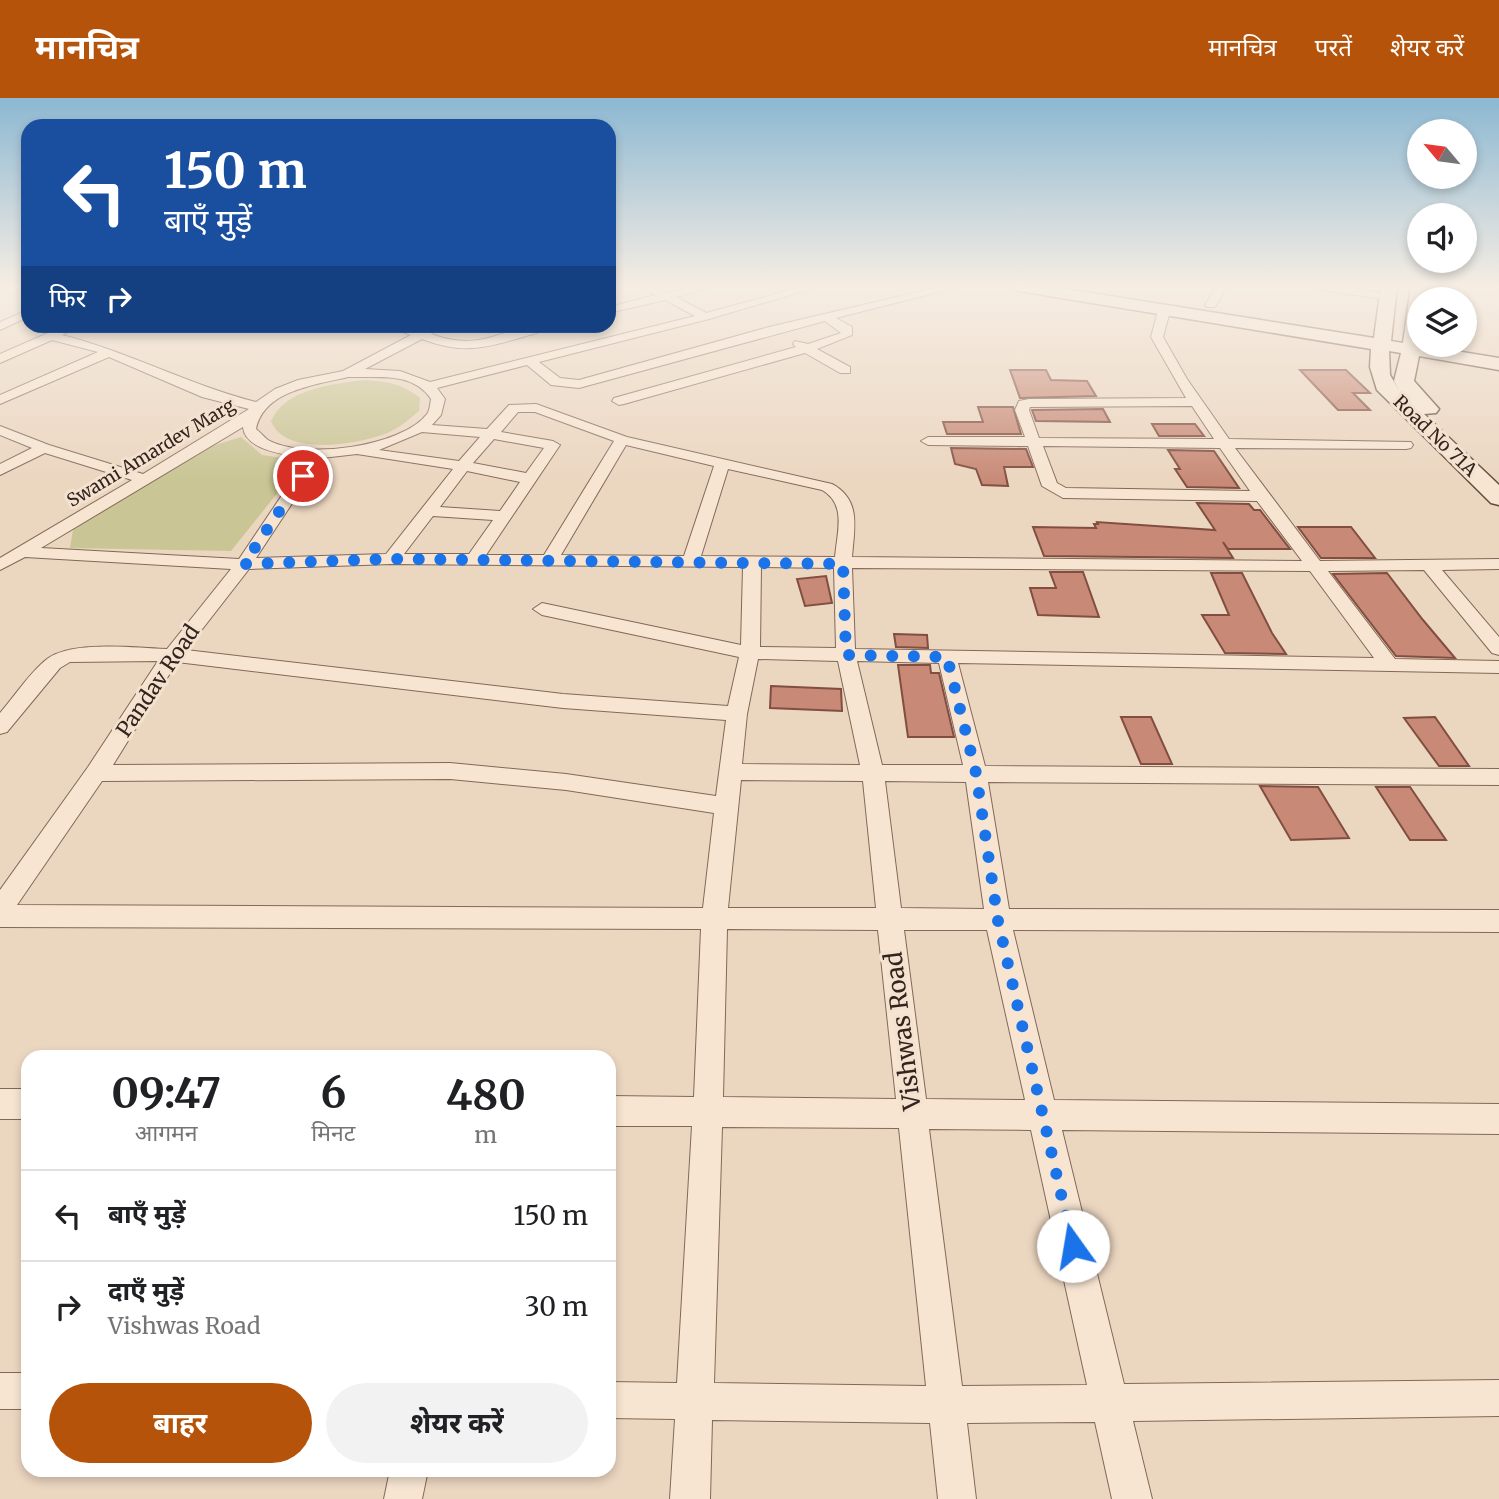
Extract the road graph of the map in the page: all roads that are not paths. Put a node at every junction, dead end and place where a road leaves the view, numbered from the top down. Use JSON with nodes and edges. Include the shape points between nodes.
{"nodes":[{"id":1,"x":17,"y":351,"type":"edge"},
{"id":2,"x":387,"y":351,"type":"edge"},
{"id":3,"x":568,"y":351,"type":"edge"},
{"id":4,"x":699,"y":351,"type":"edge"},
{"id":5,"x":798,"y":351,"type":"edge"},
{"id":6,"x":811,"y":351,"type":"edge"},
{"id":7,"x":1165,"y":351,"type":"edge"},
{"id":8,"x":1380,"y":351,"type":"edge"},
{"id":9,"x":109,"y":352,"type":"joint"},
{"id":10,"x":1477,"y":354,"type":"edge"},
{"id":11,"x":1410,"y":357,"type":"edge"},
{"id":12,"x":1477,"y":357,"type":"edge"},
{"id":13,"x":0,"y":359,"type":"edge"},
{"id":14,"x":530,"y":361,"type":"junction"},
{"id":15,"x":1495,"y":361,"type":"edge"},
{"id":16,"x":845,"y":370,"type":"dead end"},
{"id":17,"x":347,"y":374,"type":"junction"},
{"id":18,"x":429,"y":386,"type":"junction"},
{"id":19,"x":0,"y":400,"type":"edge"},
{"id":20,"x":619,"y":401,"type":"dead end"},
{"id":21,"x":1195,"y":402,"type":"junction"},
{"id":22,"x":255,"y":411,"type":"junction"},
{"id":23,"x":420,"y":428,"type":"junction"},
{"id":24,"x":0,"y":430,"type":"edge"},
{"id":25,"x":489,"y":434,"type":"junction"},
{"id":26,"x":622,"y":440,"type":"junction"},
{"id":27,"x":928,"y":441,"type":"dead end"},
{"id":28,"x":1036,"y":442,"type":"junction"},
{"id":29,"x":1226,"y":445,"type":"junction"},
{"id":30,"x":1406,"y":445,"type":"dead end"},
{"id":31,"x":44,"y":448,"type":"junction"},
{"id":32,"x":354,"y":451,"type":"junction"},
{"id":33,"x":317,"y":454,"type":"junction"},
{"id":34,"x":24,"y":458,"type":"junction"},
{"id":35,"x":0,"y":459,"type":"edge"},
{"id":36,"x":722,"y":465,"type":"junction"},
{"id":37,"x":463,"y":466,"type":"junction"},
{"id":38,"x":0,"y":470,"type":"edge"},
{"id":39,"x":1499,"y":472,"type":"edge"},
{"id":40,"x":144,"y":479,"type":"junction"},
{"id":41,"x":531,"y":479,"type":"junction"},
{"id":42,"x":1260,"y":496,"type":"junction"},
{"id":43,"x":1499,"y":498,"type":"edge"},
{"id":44,"x":428,"y":511,"type":"junction"},
{"id":45,"x":504,"y":516,"type":"junction"},
{"id":46,"x":21,"y":552,"type":"junction"},
{"id":47,"x":391,"y":559,"type":"junction"},
{"id":48,"x":550,"y":560,"type":"junction"},
{"id":49,"x":473,"y":561,"type":"junction"},
{"id":50,"x":691,"y":561,"type":"junction"},
{"id":51,"x":752,"y":562,"type":"junction"},
{"id":52,"x":244,"y":564,"type":"junction"},
{"id":53,"x":843,"y":564,"type":"junction"},
{"id":54,"x":1499,"y":564,"type":"edge"},
{"id":55,"x":0,"y":565,"type":"edge"},
{"id":56,"x":1429,"y":565,"type":"junction"},
{"id":57,"x":1318,"y":566,"type":"junction"},
{"id":58,"x":542,"y":609,"type":"dead end"},
{"id":59,"x":1499,"y":649,"type":"edge"},
{"id":60,"x":750,"y":653,"type":"junction"},
{"id":61,"x":172,"y":655,"type":"junction"},
{"id":62,"x":846,"y":655,"type":"junction"},
{"id":63,"x":947,"y":657,"type":"junction"},
{"id":64,"x":1390,"y":666,"type":"junction"},
{"id":65,"x":1499,"y":667,"type":"edge"},
{"id":66,"x":737,"y":714,"type":"junction"},
{"id":67,"x":0,"y":727,"type":"edge"},
{"id":68,"x":730,"y":772,"type":"junction"},
{"id":69,"x":96,"y":773,"type":"junction"},
{"id":70,"x":873,"y":773,"type":"junction"},
{"id":71,"x":976,"y":773,"type":"junction"},
{"id":72,"x":1499,"y":778,"type":"edge"},
{"id":73,"x":726,"y":806,"type":"junction"},
{"id":74,"x":0,"y":910,"type":"edge"},
{"id":75,"x":0,"y":916,"type":"edge"},
{"id":76,"x":714,"y":920,"type":"junction"},
{"id":77,"x":890,"y":921,"type":"junction"},
{"id":78,"x":998,"y":921,"type":"junction"},
{"id":79,"x":1499,"y":921,"type":"edge"},
{"id":80,"x":0,"y":1104,"type":"edge"},
{"id":81,"x":21,"y":1104,"type":"edge"},
{"id":82,"x":616,"y":1111,"type":"edge"},
{"id":83,"x":708,"y":1112,"type":"junction"},
{"id":84,"x":913,"y":1114,"type":"junction"},
{"id":85,"x":1043,"y":1115,"type":"junction"},
{"id":86,"x":1499,"y":1119,"type":"edge"},
{"id":87,"x":0,"y":1391,"type":"edge"},
{"id":88,"x":21,"y":1391,"type":"edge"},
{"id":89,"x":1499,"y":1398,"type":"edge"},
{"id":90,"x":616,"y":1400,"type":"edge"},
{"id":91,"x":693,"y":1401,"type":"junction"},
{"id":92,"x":1108,"y":1403,"type":"junction"},
{"id":93,"x":947,"y":1405,"type":"junction"},
{"id":94,"x":408,"y":1477,"type":"edge"},
{"id":95,"x":403,"y":1499,"type":"edge"},
{"id":96,"x":690,"y":1499,"type":"edge"},
{"id":97,"x":957,"y":1499,"type":"edge"},
{"id":98,"x":1132,"y":1499,"type":"edge"}],
"edges":[{"from":1,"to":13,"type":"street"},
{"from":2,"to":17,"type":"street","name":"Swami Amardev Marg"},
{"from":3,"to":14,"type":"street"},
{"from":4,"to":14,"type":"street","via":[[570,385],[556,382]]},
{"from":5,"to":20,"type":"street"},
{"from":6,"to":16,"type":"street"},
{"from":7,"to":21,"type":"street"},
{"from":8,"to":43,"type":"street","name":"Road No 71A","via":[[1384,386]]},
{"from":9,"to":19,"type":"street"},
{"from":9,"to":22,"type":"street"},
{"from":10,"to":15,"type":"street"},
{"from":11,"to":39,"type":"street","name":"Road No 71A","via":[[1404,381],[1410,392]]},
{"from":12,"to":15,"type":"street"},
{"from":14,"to":18,"type":"street"},
{"from":17,"to":18,"type":"street","via":[[396,374]]},
{"from":17,"to":22,"type":"street","name":"Swami Amardev Marg","via":[[280,392]]},
{"from":18,"to":23,"type":"street","via":[[438,399],[434,415]]},
{"from":21,"to":28,"type":"street","via":[[1024,404],[1022,410]]},
{"from":21,"to":29,"type":"street"},
{"from":22,"to":33,"type":"street","via":[[249,430],[262,444]]},
{"from":22,"to":40,"type":"street","name":"Swami Amardev Marg"},
{"from":23,"to":25,"type":"street"},
{"from":23,"to":32,"type":"street"},
{"from":24,"to":31,"type":"street"},
{"from":25,"to":26,"type":"street","name":"Vishwas Road","via":[[514,408],[526,406]]},
{"from":25,"to":37,"type":"street"},
{"from":25,"to":41,"type":"street","via":[[553,445]]},
{"from":26,"to":36,"type":"street","name":"Vishwas Road"},
{"from":26,"to":48,"type":"street"},
{"from":27,"to":28,"type":"street"},
{"from":28,"to":29,"type":"street"},
{"from":28,"to":42,"type":"street","via":[[1051,486],[1063,493]]},
{"from":29,"to":30,"type":"street"},
{"from":29,"to":42,"type":"street"},
{"from":31,"to":34,"type":"street"},
{"from":31,"to":40,"type":"street"},
{"from":32,"to":33,"type":"street"},
{"from":32,"to":37,"type":"street"},
{"from":33,"to":52,"type":"street","name":"Pandav Road"},
{"from":34,"to":35,"type":"street"},
{"from":34,"to":38,"type":"street"},
{"from":36,"to":50,"type":"street"},
{"from":36,"to":53,"type":"street","name":"Vishwas Road","via":[[836,492],[847,508]]},
{"from":37,"to":41,"type":"street"},
{"from":37,"to":44,"type":"street"},
{"from":40,"to":46,"type":"street","name":"Swami Amardev Marg"},
{"from":41,"to":45,"type":"street"},
{"from":42,"to":57,"type":"street"},
{"from":44,"to":45,"type":"street"},
{"from":44,"to":47,"type":"street"},
{"from":45,"to":49,"type":"street"},
{"from":46,"to":52,"type":"street"},
{"from":46,"to":55,"type":"street","name":"Swami Amardev Marg"},
{"from":47,"to":49,"type":"street"},
{"from":47,"to":52,"type":"street"},
{"from":48,"to":49,"type":"street"},
{"from":48,"to":50,"type":"street"},
{"from":50,"to":51,"type":"street"},
{"from":51,"to":53,"type":"street"},
{"from":51,"to":60,"type":"street"},
{"from":52,"to":61,"type":"street","name":"Pandav Road"},
{"from":53,"to":57,"type":"street"},
{"from":53,"to":62,"type":"street","name":"Vishwas Road"},
{"from":54,"to":56,"type":"street"},
{"from":56,"to":57,"type":"street"},
{"from":56,"to":59,"type":"street"},
{"from":57,"to":64,"type":"street"},
{"from":58,"to":60,"type":"street"},
{"from":60,"to":62,"type":"street"},
{"from":60,"to":66,"type":"street"},
{"from":61,"to":66,"type":"street","via":[[563,701]]},
{"from":61,"to":67,"type":"street","via":[[65,657]]},
{"from":61,"to":69,"type":"street","name":"Pandav Road"},
{"from":62,"to":63,"type":"street"},
{"from":62,"to":70,"type":"street","name":"Vishwas Road"},
{"from":63,"to":64,"type":"street"},
{"from":63,"to":71,"type":"street"},
{"from":64,"to":65,"type":"street"},
{"from":66,"to":68,"type":"street"},
{"from":68,"to":70,"type":"street"},
{"from":68,"to":73,"type":"street"},
{"from":69,"to":73,"type":"street","via":[[450,772],[566,782]]},
{"from":69,"to":74,"type":"street","name":"Pandav Road"},
{"from":70,"to":71,"type":"street"},
{"from":70,"to":77,"type":"street","name":"Vishwas Road"},
{"from":71,"to":72,"type":"street"},
{"from":71,"to":78,"type":"street"},
{"from":73,"to":76,"type":"street"},
{"from":75,"to":76,"type":"street"},
{"from":76,"to":77,"type":"street"},
{"from":76,"to":83,"type":"street"},
{"from":77,"to":78,"type":"street"},
{"from":77,"to":84,"type":"street","name":"Vishwas Road"},
{"from":78,"to":79,"type":"street"},
{"from":78,"to":85,"type":"street"},
{"from":80,"to":81,"type":"street"},
{"from":82,"to":83,"type":"street"},
{"from":83,"to":84,"type":"street"},
{"from":83,"to":91,"type":"street"},
{"from":84,"to":85,"type":"street"},
{"from":84,"to":93,"type":"street","name":"Vishwas Road"},
{"from":85,"to":86,"type":"street"},
{"from":85,"to":92,"type":"street"},
{"from":87,"to":88,"type":"street"},
{"from":89,"to":92,"type":"street"},
{"from":90,"to":91,"type":"street"},
{"from":91,"to":93,"type":"street"},
{"from":91,"to":96,"type":"street"},
{"from":92,"to":93,"type":"street"},
{"from":92,"to":98,"type":"street"},
{"from":93,"to":97,"type":"street","name":"Vishwas Road"},
{"from":94,"to":95,"type":"street"}]}
